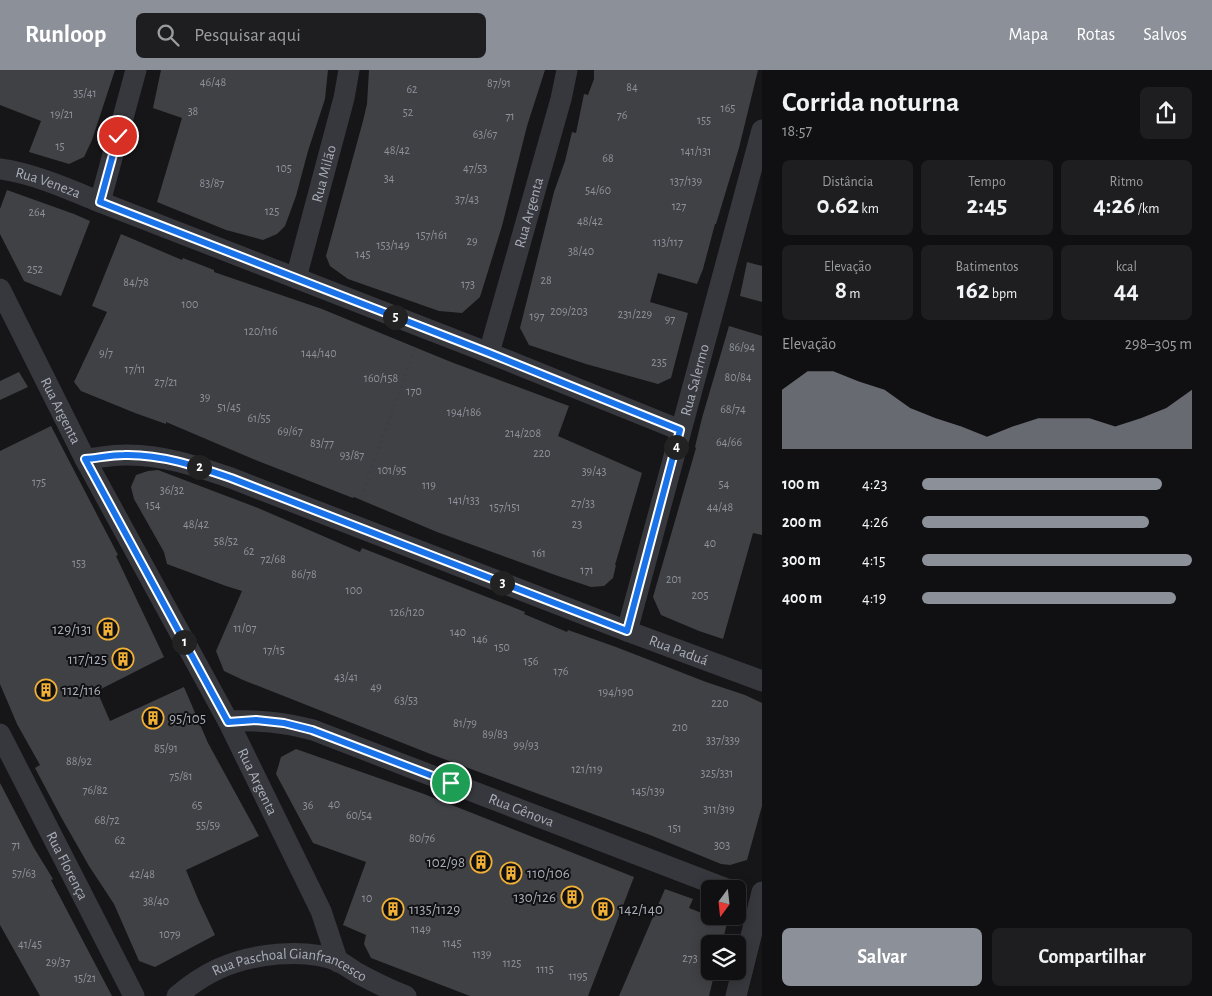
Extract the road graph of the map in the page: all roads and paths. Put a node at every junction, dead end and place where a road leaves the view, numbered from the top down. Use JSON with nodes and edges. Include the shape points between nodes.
{"nodes":[{"id":1,"x":136,"y":70,"type":"edge"},
{"id":2,"x":349,"y":70,"type":"edge"},
{"id":3,"x":567,"y":70,"type":"edge"},
{"id":4,"x":762,"y":130,"type":"edge"},
{"id":5,"x":0,"y":169,"type":"edge"},
{"id":6,"x":100,"y":202,"type":"junction"},
{"id":7,"x":296,"y":278,"type":"junction"},
{"id":8,"x":0,"y":289,"type":"edge"},
{"id":9,"x":416,"y":344,"type":"dead end"},
{"id":10,"x":489,"y":353,"type":"junction"},
{"id":11,"x":680,"y":430,"type":"junction"},
{"id":12,"x":85,"y":459,"type":"junction"},
{"id":13,"x":361,"y":498,"type":"dead end"},
{"id":14,"x":627,"y":631,"type":"junction"},
{"id":15,"x":762,"y":681,"type":"edge"},
{"id":16,"x":228,"y":722,"type":"junction"},
{"id":17,"x":0,"y":734,"type":"edge"},
{"id":18,"x":704,"y":880,"type":"edge"},
{"id":19,"x":746,"y":894,"type":"edge"},
{"id":20,"x":761,"y":897,"type":"edge"},
{"id":21,"x":338,"y":962,"type":"junction"},
{"id":22,"x":134,"y":996,"type":"edge"},
{"id":23,"x":177,"y":996,"type":"edge"},
{"id":24,"x":406,"y":996,"type":"edge"},
{"id":25,"x":736,"y":996,"type":"edge"}],
"edges":[{"from":1,"to":6,"type":"street"},
{"from":2,"to":7,"type":"street","name":"Rua Milão"},
{"from":3,"to":10,"type":"street","name":"Rua Argenta"},
{"from":4,"to":11,"type":"street","name":"Rua Salermo"},
{"from":5,"to":6,"type":"street","name":"Rua Veneza","via":[[49,182]]},
{"from":6,"to":7,"type":"street","name":"Rua Veneza"},
{"from":7,"to":10,"type":"street","name":"Rua Veneza"},
{"from":8,"to":12,"type":"street","name":"Rua Argenta"},
{"from":9,"to":13,"type":"path"},
{"from":10,"to":11,"type":"street","name":"Rua Veneza"},
{"from":11,"to":14,"type":"street","name":"Rua Salermo"},
{"from":12,"to":14,"type":"street","name":"Rua Paduá","via":[[124,455],[184,462]]},
{"from":12,"to":16,"type":"street","name":"Rua Argenta"},
{"from":14,"to":15,"type":"street","name":"Rua Paduá"},
{"from":16,"to":18,"type":"street","name":"Rua Gênova","via":[[256,720],[312,730]]},
{"from":16,"to":21,"type":"street","name":"Rua Argenta","via":[[321,911]]},
{"from":17,"to":22,"type":"street","name":"Rua Florença"},
{"from":19,"to":20,"type":"street"},
{"from":20,"to":25,"type":"street"},
{"from":21,"to":23,"type":"street","name":"Rua Paschoal Gianfrancesco","via":[[318,955],[295,953],[256,957],[219,968]]},
{"from":21,"to":24,"type":"street","name":"Rua Paschoal Gianfrancesco","via":[[382,987]]}]}
